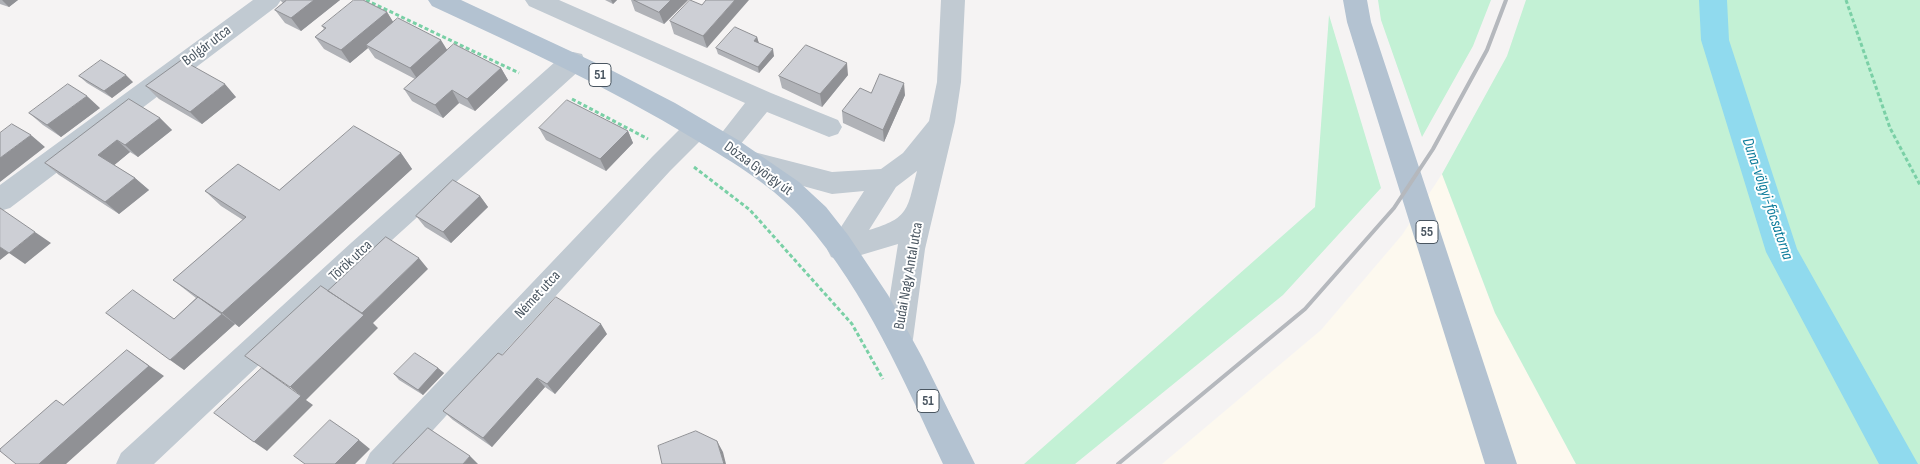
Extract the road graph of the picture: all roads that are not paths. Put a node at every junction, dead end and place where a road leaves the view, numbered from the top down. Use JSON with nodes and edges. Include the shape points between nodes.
{"nodes":[{"id":1,"x":269,"y":0,"type":"edge"},
{"id":2,"x":440,"y":0,"type":"edge"},
{"id":3,"x":538,"y":0,"type":"edge"},
{"id":4,"x":953,"y":0,"type":"edge"},
{"id":5,"x":1355,"y":0,"type":"edge"},
{"id":6,"x":573,"y":61,"type":"junction"},
{"id":7,"x":762,"y":100,"type":"junction"},
{"id":8,"x":942,"y":122,"type":"junction"},
{"id":9,"x":829,"y":127,"type":"dead end"},
{"id":10,"x":697,"y":128,"type":"junction"},
{"id":11,"x":726,"y":144,"type":"junction"},
{"id":12,"x":754,"y":162,"type":"junction"},
{"id":13,"x":887,"y":179,"type":"junction"},
{"id":14,"x":0,"y":200,"type":"edge"},
{"id":15,"x":921,"y":213,"type":"junction"},
{"id":16,"x":842,"y":249,"type":"junction"},
{"id":17,"x":898,"y":339,"type":"junction"},
{"id":18,"x":132,"y":464,"type":"edge"},
{"id":19,"x":381,"y":464,"type":"edge"},
{"id":20,"x":959,"y":464,"type":"edge"},
{"id":21,"x":1501,"y":464,"type":"edge"}],
"edges":[{"from":1,"to":14,"type":"street","name":"Bolgár utca"},
{"from":2,"to":6,"type":"main road","name":"Dózsa György út","number":"51"},
{"from":3,"to":7,"type":"street"},
{"from":4,"to":8,"type":"street","name":"Budai Nagy Antal utca","via":[[950,82]]},
{"from":5,"to":21,"type":"main road","number":"55","via":[[1359,22]]},
{"from":6,"to":10,"type":"main road","name":"Dózsa György út","number":"51","via":[[669,110]]},
{"from":6,"to":18,"type":"street","name":"Török utca","via":[[361,251]]},
{"from":7,"to":9,"type":"street"},
{"from":7,"to":11,"type":"street"},
{"from":8,"to":13,"type":"street","name":"Budai Nagy Antal utca","via":[[912,160]]},
{"from":8,"to":15,"type":"street","name":"Budai Nagy Antal utca"},
{"from":10,"to":11,"type":"main road","name":"Dózsa György út","number":"51"},
{"from":10,"to":19,"type":"street","name":"Német utca"},
{"from":11,"to":12,"type":"main road","name":"Dózsa György út","number":"51"},
{"from":12,"to":13,"type":"street","via":[[832,184]]},
{"from":12,"to":16,"type":"main road","name":"Dózsa György út","number":"51","via":[[814,214]]},
{"from":13,"to":16,"type":"street","name":"Budai Nagy Antal utca"},
{"from":15,"to":16,"type":"street","name":"Budai Nagy Antal utca","via":[[905,229]]},
{"from":15,"to":17,"type":"street","name":"Budai Nagy Antal utca","via":[[911,249]]},
{"from":16,"to":17,"type":"main road","name":"Dózsa György út","number":"51"},
{"from":17,"to":20,"type":"main road","name":"Dózsa György út","number":"51"}]}
